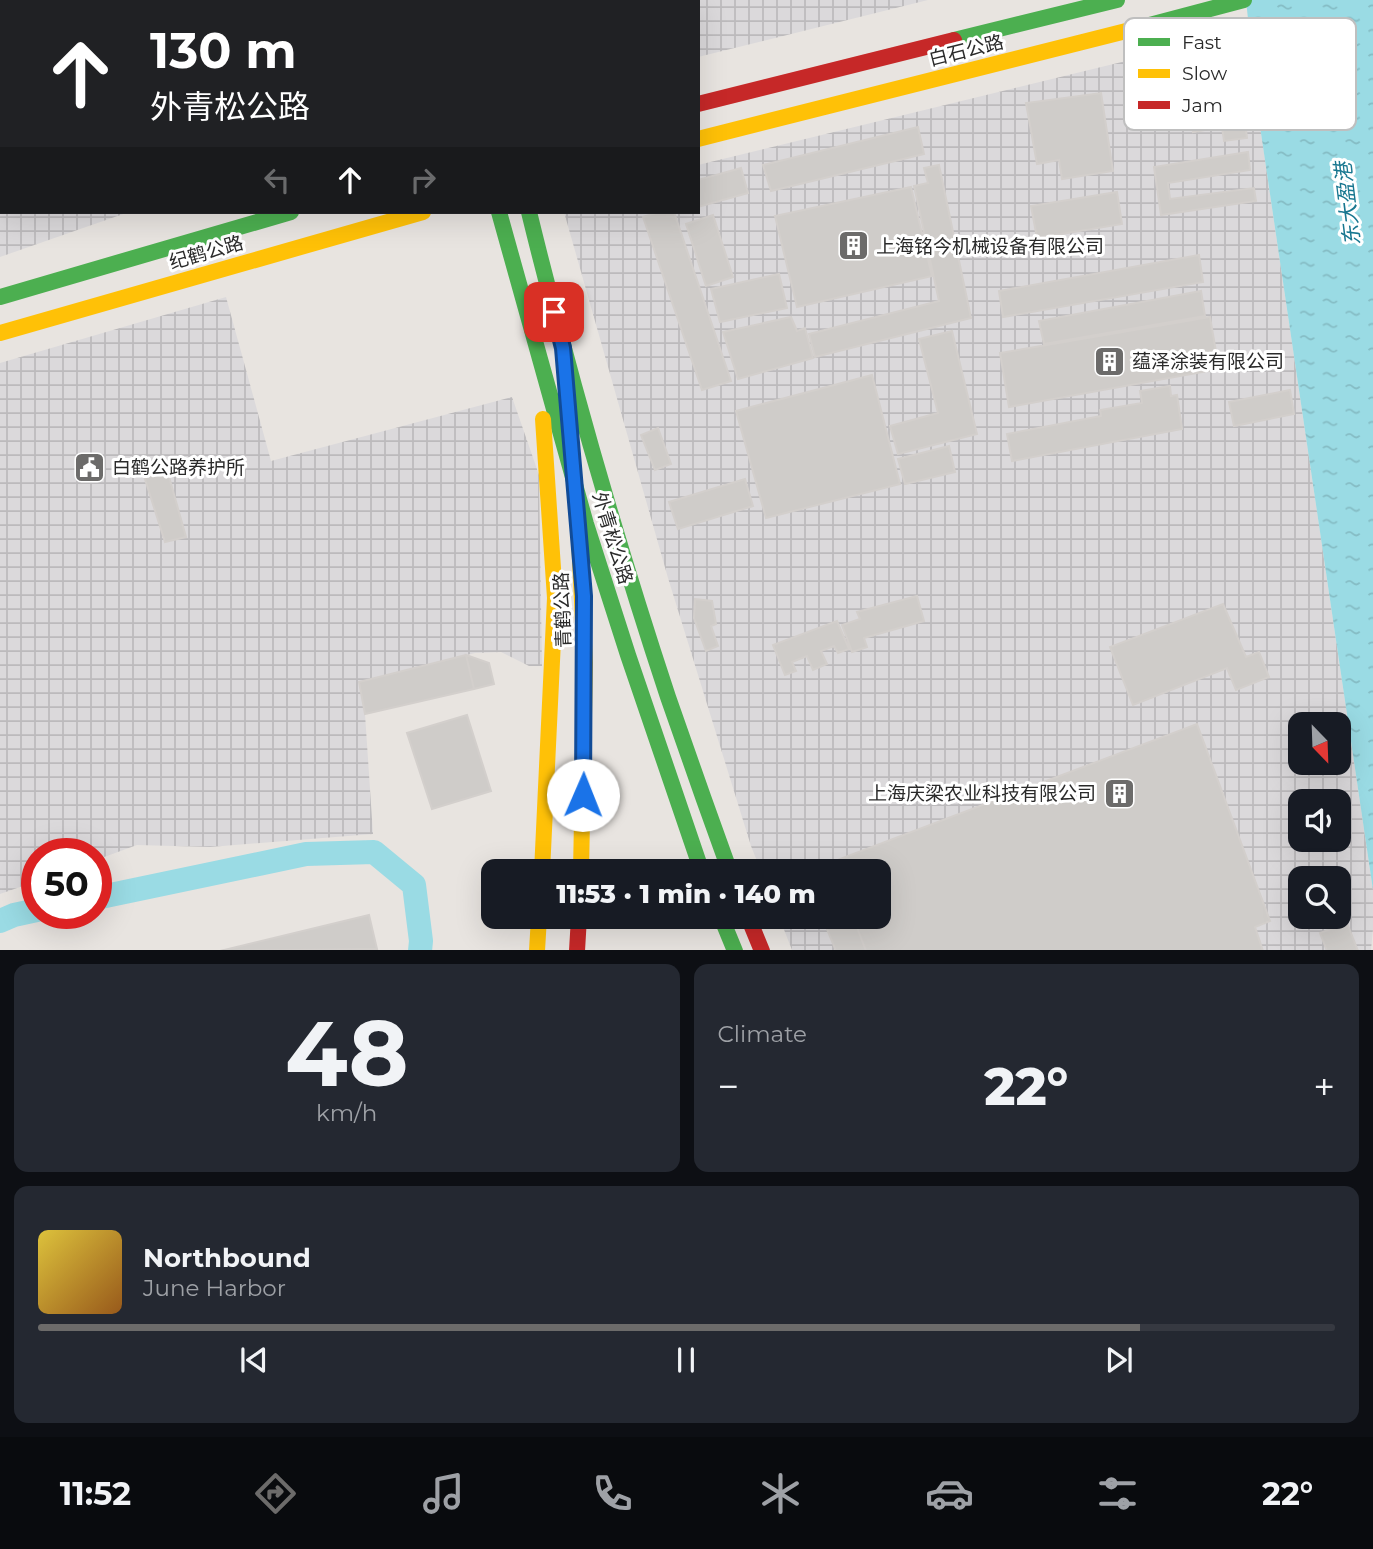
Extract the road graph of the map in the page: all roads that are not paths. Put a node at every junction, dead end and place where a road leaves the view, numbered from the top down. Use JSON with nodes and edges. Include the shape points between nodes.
{"nodes":[{"id":1,"x":1116,"y":0,"type":"edge"},
{"id":2,"x":1244,"y":0,"type":"edge"},
{"id":3,"x":1177,"y":18,"type":"edge"},
{"id":4,"x":1124,"y":31,"type":"edge"},
{"id":5,"x":700,"y":104,"type":"edge"},
{"id":6,"x":700,"y":138,"type":"edge"},
{"id":7,"x":284,"y":214,"type":"edge"},
{"id":8,"x":416,"y":214,"type":"edge"},
{"id":9,"x":500,"y":214,"type":"edge"},
{"id":10,"x":530,"y":214,"type":"edge"},
{"id":11,"x":0,"y":297,"type":"edge"},
{"id":12,"x":0,"y":333,"type":"edge"},
{"id":13,"x":563,"y":348,"type":"junction"},
{"id":14,"x":540,"y":368,"type":"junction"},
{"id":15,"x":575,"y":485,"type":"junction"},
{"id":16,"x":543,"y":859,"type":"edge"},
{"id":17,"x":581,"y":859,"type":"edge"},
{"id":18,"x":698,"y":859,"type":"edge"},
{"id":19,"x":725,"y":859,"type":"edge"},
{"id":20,"x":538,"y":929,"type":"edge"},
{"id":21,"x":578,"y":929,"type":"edge"},
{"id":22,"x":726,"y":929,"type":"edge"},
{"id":23,"x":753,"y":929,"type":"edge"},
{"id":24,"x":537,"y":950,"type":"edge"},
{"id":25,"x":577,"y":950,"type":"edge"},
{"id":26,"x":734,"y":950,"type":"edge"},
{"id":27,"x":762,"y":950,"type":"edge"}],
"edges":[{"from":1,"to":5,"type":"main road","name":"白石公路"},
{"from":2,"to":3,"type":"main road","name":"白石公路"},
{"from":4,"to":6,"type":"main road","name":"白石公路"},
{"from":7,"to":11,"type":"main road","name":"纪鹤公路"},
{"from":8,"to":12,"type":"main road","name":"纪鹤公路"},
{"from":9,"to":14,"type":"main road","name":"外青松公路"},
{"from":10,"to":13,"type":"main road","name":"外青松公路"},
{"from":13,"to":15,"type":"main road","name":"青鹤公路"},
{"from":13,"to":19,"type":"main road","name":"外青松公路","via":[[668,696]]},
{"from":14,"to":15,"type":"main road","name":"外青松公路"},
{"from":14,"to":16,"type":"main road","name":"青鹤公路","via":[[555,598]]},
{"from":15,"to":17,"type":"main road","name":"青鹤公路","via":[[584,596]]},
{"from":15,"to":18,"type":"main road","name":"外青松公路"},
{"from":20,"to":24,"type":"main road"},
{"from":21,"to":25,"type":"main road"},
{"from":22,"to":26,"type":"main road"},
{"from":23,"to":27,"type":"main road"}]}
